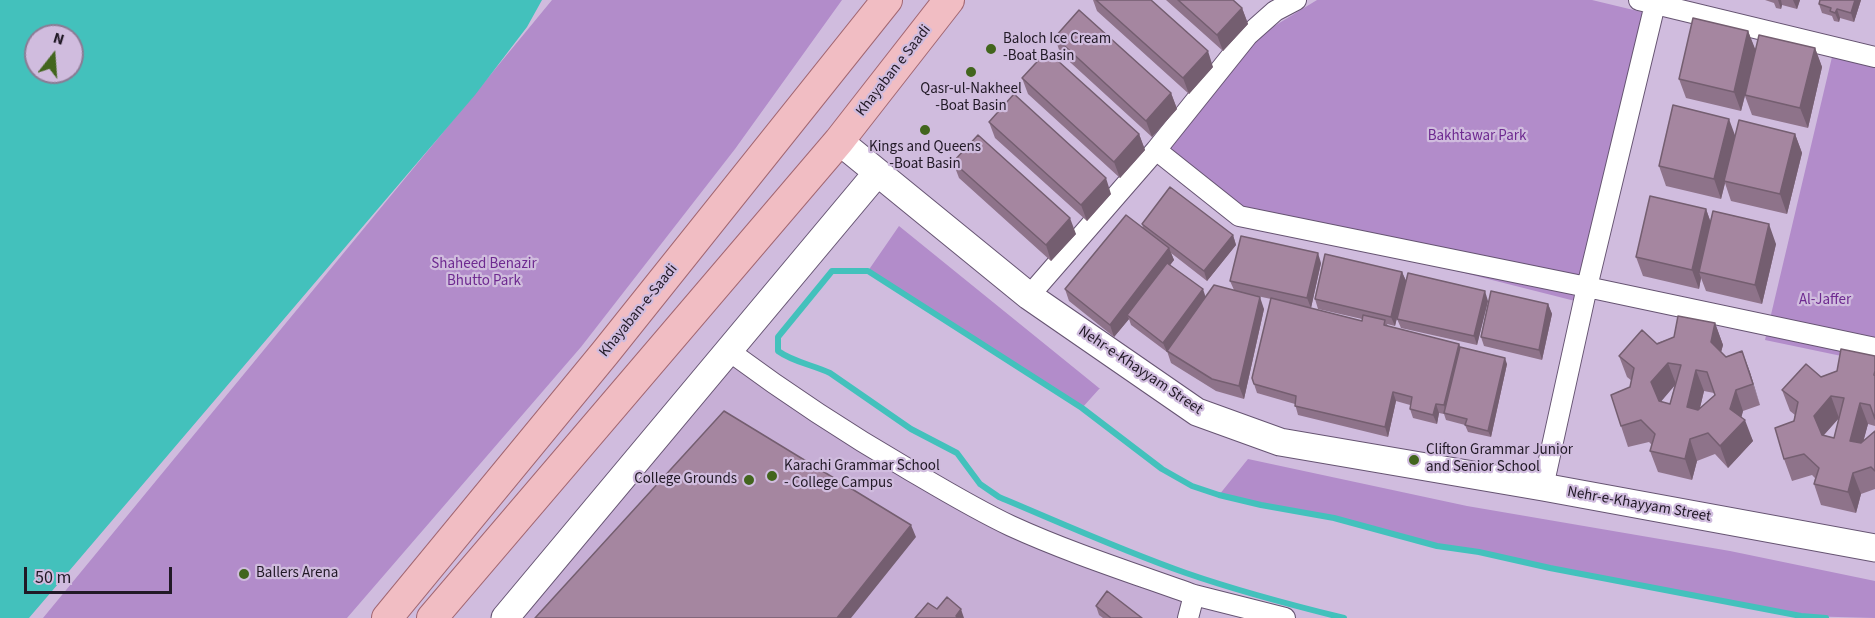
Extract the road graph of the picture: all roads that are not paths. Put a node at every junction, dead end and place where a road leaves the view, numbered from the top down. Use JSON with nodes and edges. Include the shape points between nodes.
{"nodes":[{"id":1,"x":887,"y":0,"type":"edge"},
{"id":2,"x":949,"y":0,"type":"edge"},
{"id":3,"x":1296,"y":0,"type":"edge"},
{"id":4,"x":1650,"y":1,"type":"edge"},
{"id":5,"x":1875,"y":57,"type":"edge"},
{"id":6,"x":839,"y":141,"type":"junction"},
{"id":7,"x":1156,"y":150,"type":"junction"},
{"id":8,"x":877,"y":172,"type":"junction"},
{"id":9,"x":1587,"y":287,"type":"junction"},
{"id":10,"x":1029,"y":296,"type":"junction"},
{"id":11,"x":1875,"y":348,"type":"edge"},
{"id":12,"x":729,"y":351,"type":"junction"},
{"id":13,"x":1543,"y":487,"type":"junction"},
{"id":14,"x":1875,"y":548,"type":"edge"},
{"id":15,"x":1194,"y":595,"type":"junction"},
{"id":16,"x":387,"y":618,"type":"edge"},
{"id":17,"x":432,"y":618,"type":"edge"},
{"id":18,"x":505,"y":618,"type":"edge"},
{"id":19,"x":1188,"y":618,"type":"edge"},
{"id":20,"x":1285,"y":618,"type":"edge"}],
"edges":[{"from":1,"to":16,"type":"main road","name":"Khayaban-e-Saadi"},
{"from":2,"to":6,"type":"main road","name":"Khayaban e Saadi"},
{"from":3,"to":7,"type":"street","via":[[1275,11],[1248,35]]},
{"from":4,"to":5,"type":"street"},
{"from":4,"to":9,"type":"street"},
{"from":6,"to":8,"type":"street","name":"Nehr-e-Khayyam Street"},
{"from":6,"to":17,"type":"main road"},
{"from":7,"to":9,"type":"street","via":[[1239,216]]},
{"from":7,"to":10,"type":"street"},
{"from":8,"to":10,"type":"street","name":"Nehr-e-Khayyam Street"},
{"from":8,"to":12,"type":"street"},
{"from":9,"to":11,"type":"street"},
{"from":9,"to":13,"type":"street"},
{"from":10,"to":13,"type":"street","name":"Nehr-e-Khayyam Street","via":[[1197,412],[1280,442]]},
{"from":12,"to":15,"type":"street","via":[[868,446],[970,506],[1069,549]]},
{"from":12,"to":18,"type":"street"},
{"from":13,"to":14,"type":"street","name":"Nehr-e-Khayyam Street"},
{"from":15,"to":19,"type":"street"},
{"from":15,"to":20,"type":"street"}]}
